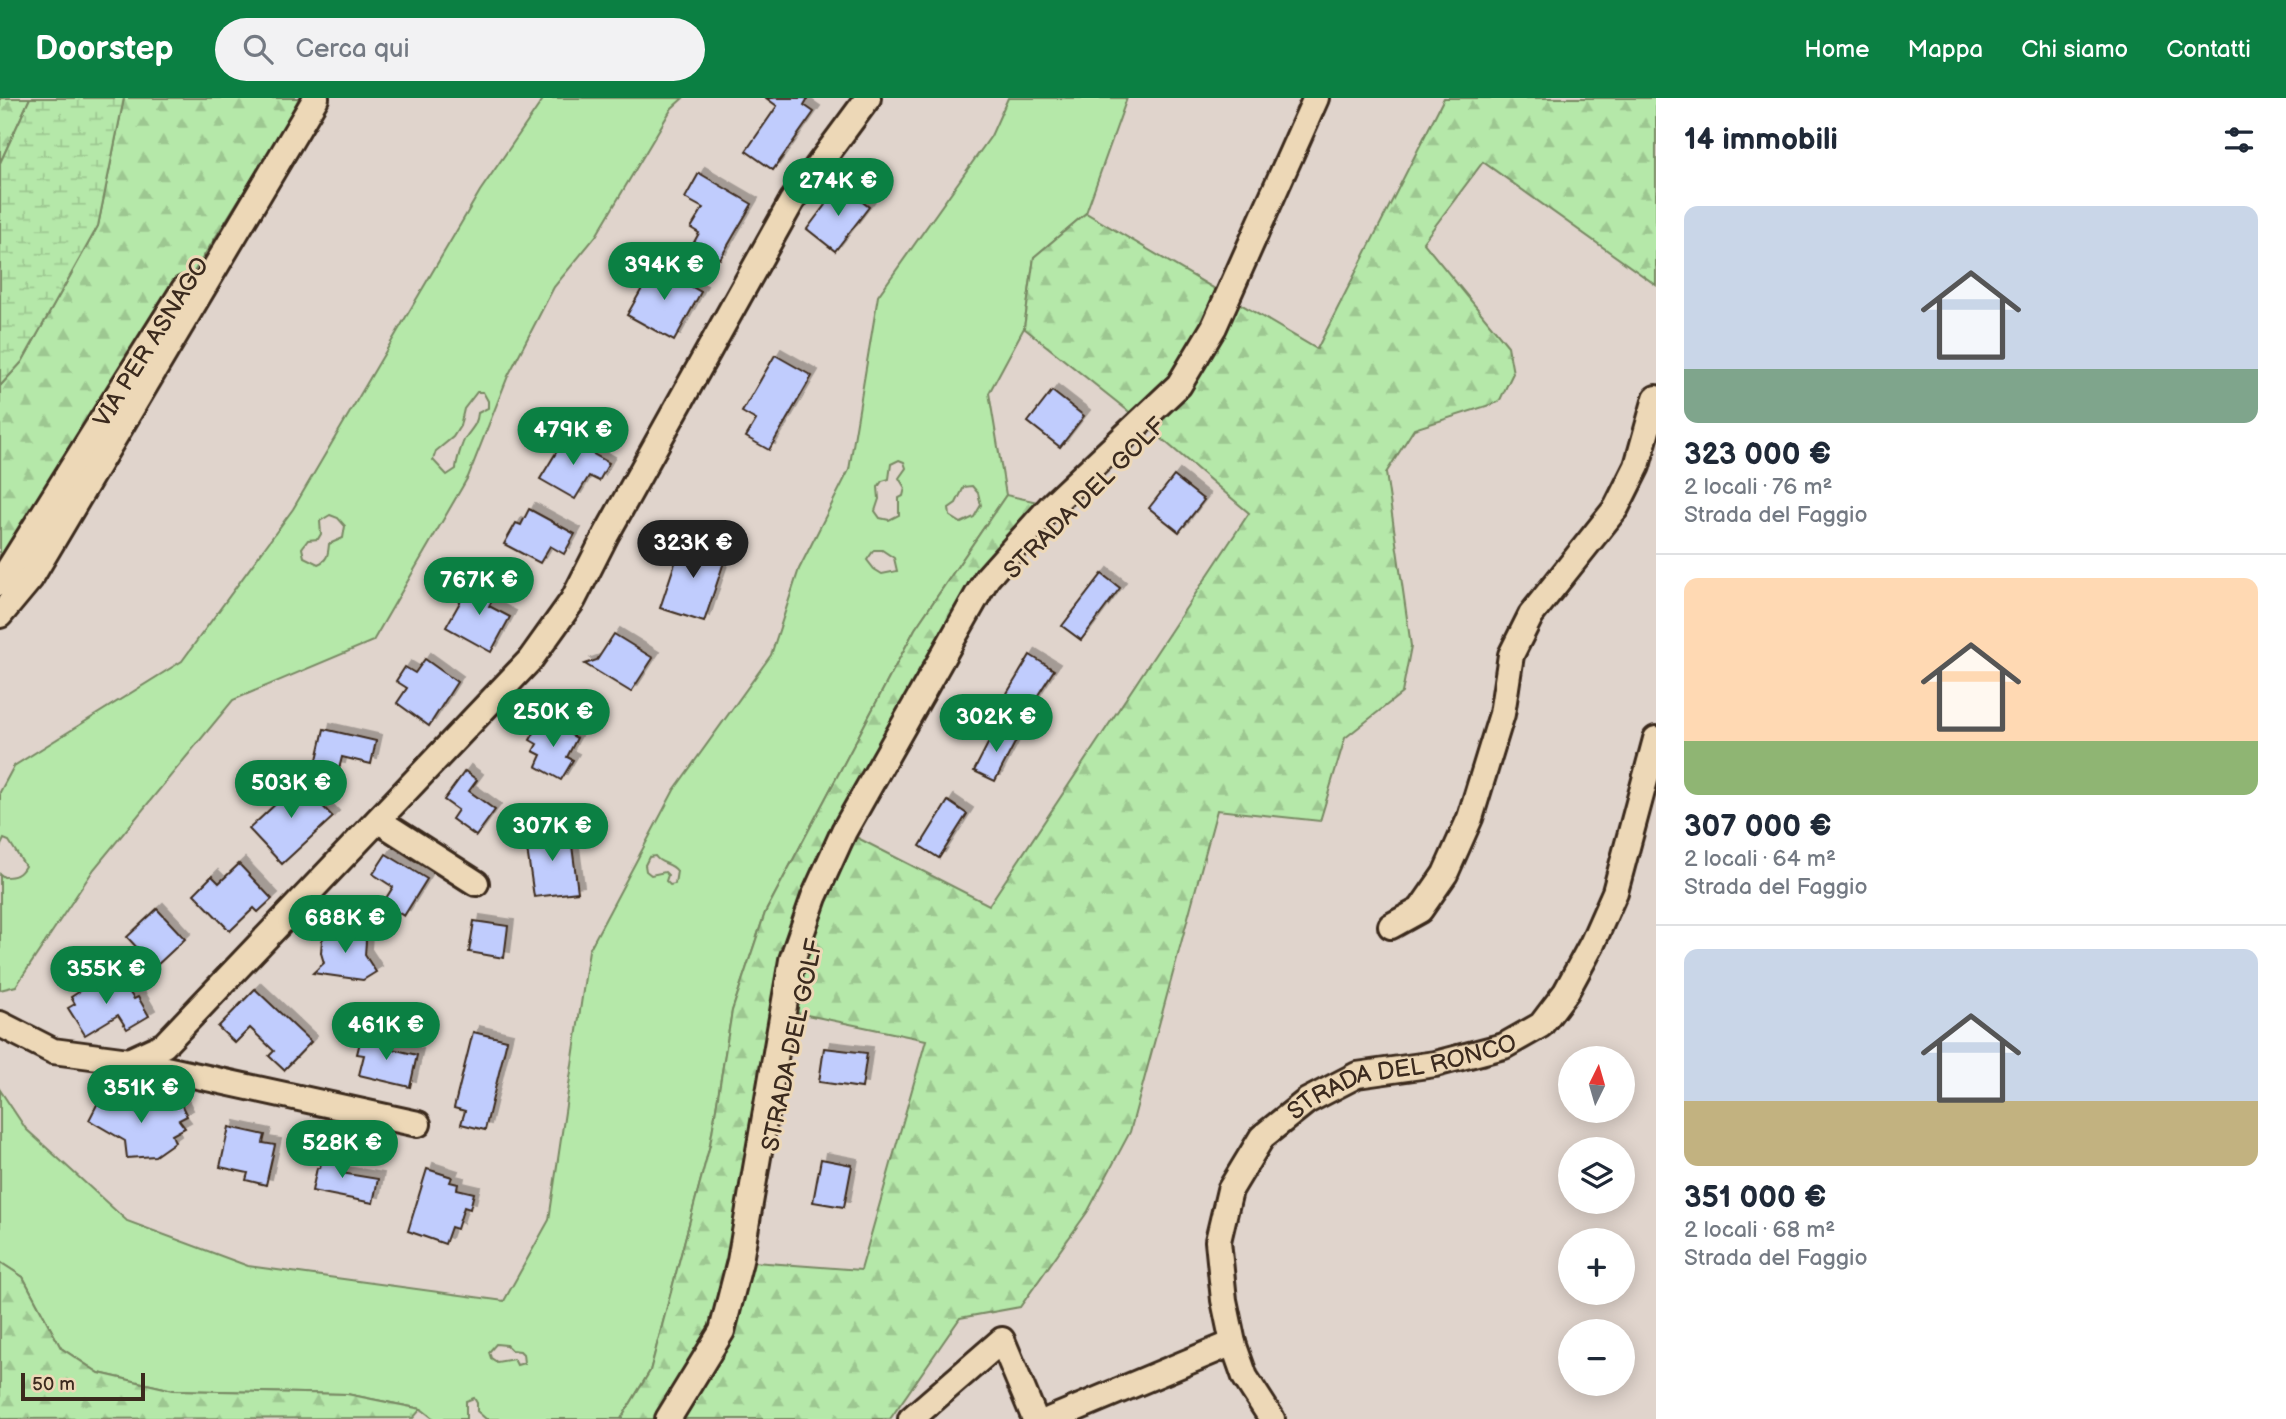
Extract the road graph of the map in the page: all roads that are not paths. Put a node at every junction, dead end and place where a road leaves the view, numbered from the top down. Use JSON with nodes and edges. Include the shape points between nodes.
{"nodes":[{"id":1,"x":295,"y":98,"type":"edge"},
{"id":2,"x":316,"y":98,"type":"edge"},
{"id":3,"x":868,"y":98,"type":"edge"},
{"id":4,"x":1298,"y":98,"type":"edge"},
{"id":5,"x":1316,"y":98,"type":"edge"},
{"id":6,"x":1331,"y":98,"type":"edge"},
{"id":7,"x":1656,"y":398,"type":"edge"},
{"id":8,"x":1052,"y":505,"type":"junction"},
{"id":9,"x":0,"y":583,"type":"edge"},
{"id":10,"x":0,"y":615,"type":"edge"},
{"id":11,"x":1656,"y":739,"type":"edge"},
{"id":12,"x":379,"y":821,"type":"junction"},
{"id":13,"x":476,"y":884,"type":"dead end"},
{"id":14,"x":1391,"y":926,"type":"dead end"},
{"id":15,"x":0,"y":1024,"type":"edge"},
{"id":16,"x":130,"y":1061,"type":"junction"},
{"id":17,"x":418,"y":1124,"type":"dead end"},
{"id":18,"x":740,"y":1261,"type":"junction"},
{"id":19,"x":1233,"y":1343,"type":"junction"},
{"id":20,"x":668,"y":1419,"type":"edge"},
{"id":21,"x":911,"y":1419,"type":"edge"},
{"id":22,"x":1035,"y":1419,"type":"edge"},
{"id":23,"x":1051,"y":1419,"type":"edge"},
{"id":24,"x":1272,"y":1419,"type":"edge"}],
"edges":[{"from":1,"to":9,"type":"street","name":"VIA PER ASNAGO","via":[[283,129]]},
{"from":2,"to":10,"type":"street","via":[[30,579]]},
{"from":3,"to":12,"type":"street","via":[[792,201],[573,600],[530,660]]},
{"from":4,"to":8,"type":"street","name":"STRADA DEL GOLF","via":[[1198,321],[1164,379],[1048,488]]},
{"from":5,"to":8,"type":"street","name":"STRADA DEL GOLF","via":[[1214,327],[1179,385]]},
{"from":6,"to":18,"type":"street","name":"STRADA DEL GOLF","via":[[1226,332],[1192,390],[1065,510],[999,583],[856,836],[826,902],[805,965],[758,1226]]},
{"from":7,"to":14,"type":"street","via":[[1637,466],[1616,508],[1531,615],[1511,654],[1502,714],[1470,818],[1445,874],[1420,910]]},
{"from":8,"to":18,"type":"street","name":"STRADA DEL GOLF","via":[[986,578],[844,831],[814,897],[792,960]]},
{"from":11,"to":19,"type":"street","name":"STRADA DEL RONCO","via":[[1615,892],[1566,992],[1541,1025],[1504,1046],[1435,1064],[1357,1075],[1307,1101],[1262,1137],[1230,1190],[1218,1241]]},
{"from":12,"to":13,"type":"street"},
{"from":12,"to":16,"type":"street","via":[[164,1045]]},
{"from":15,"to":16,"type":"street","via":[[53,1051]]},
{"from":16,"to":17,"type":"street"},
{"from":18,"to":20,"type":"street","name":"STRADA DEL GOLF","via":[[722,1331]]},
{"from":19,"to":23,"type":"street"},
{"from":19,"to":24,"type":"street","name":"STRADA DEL RONCO","via":[[1245,1377]]},
{"from":21,"to":22,"type":"street","via":[[1002,1340]]}]}
